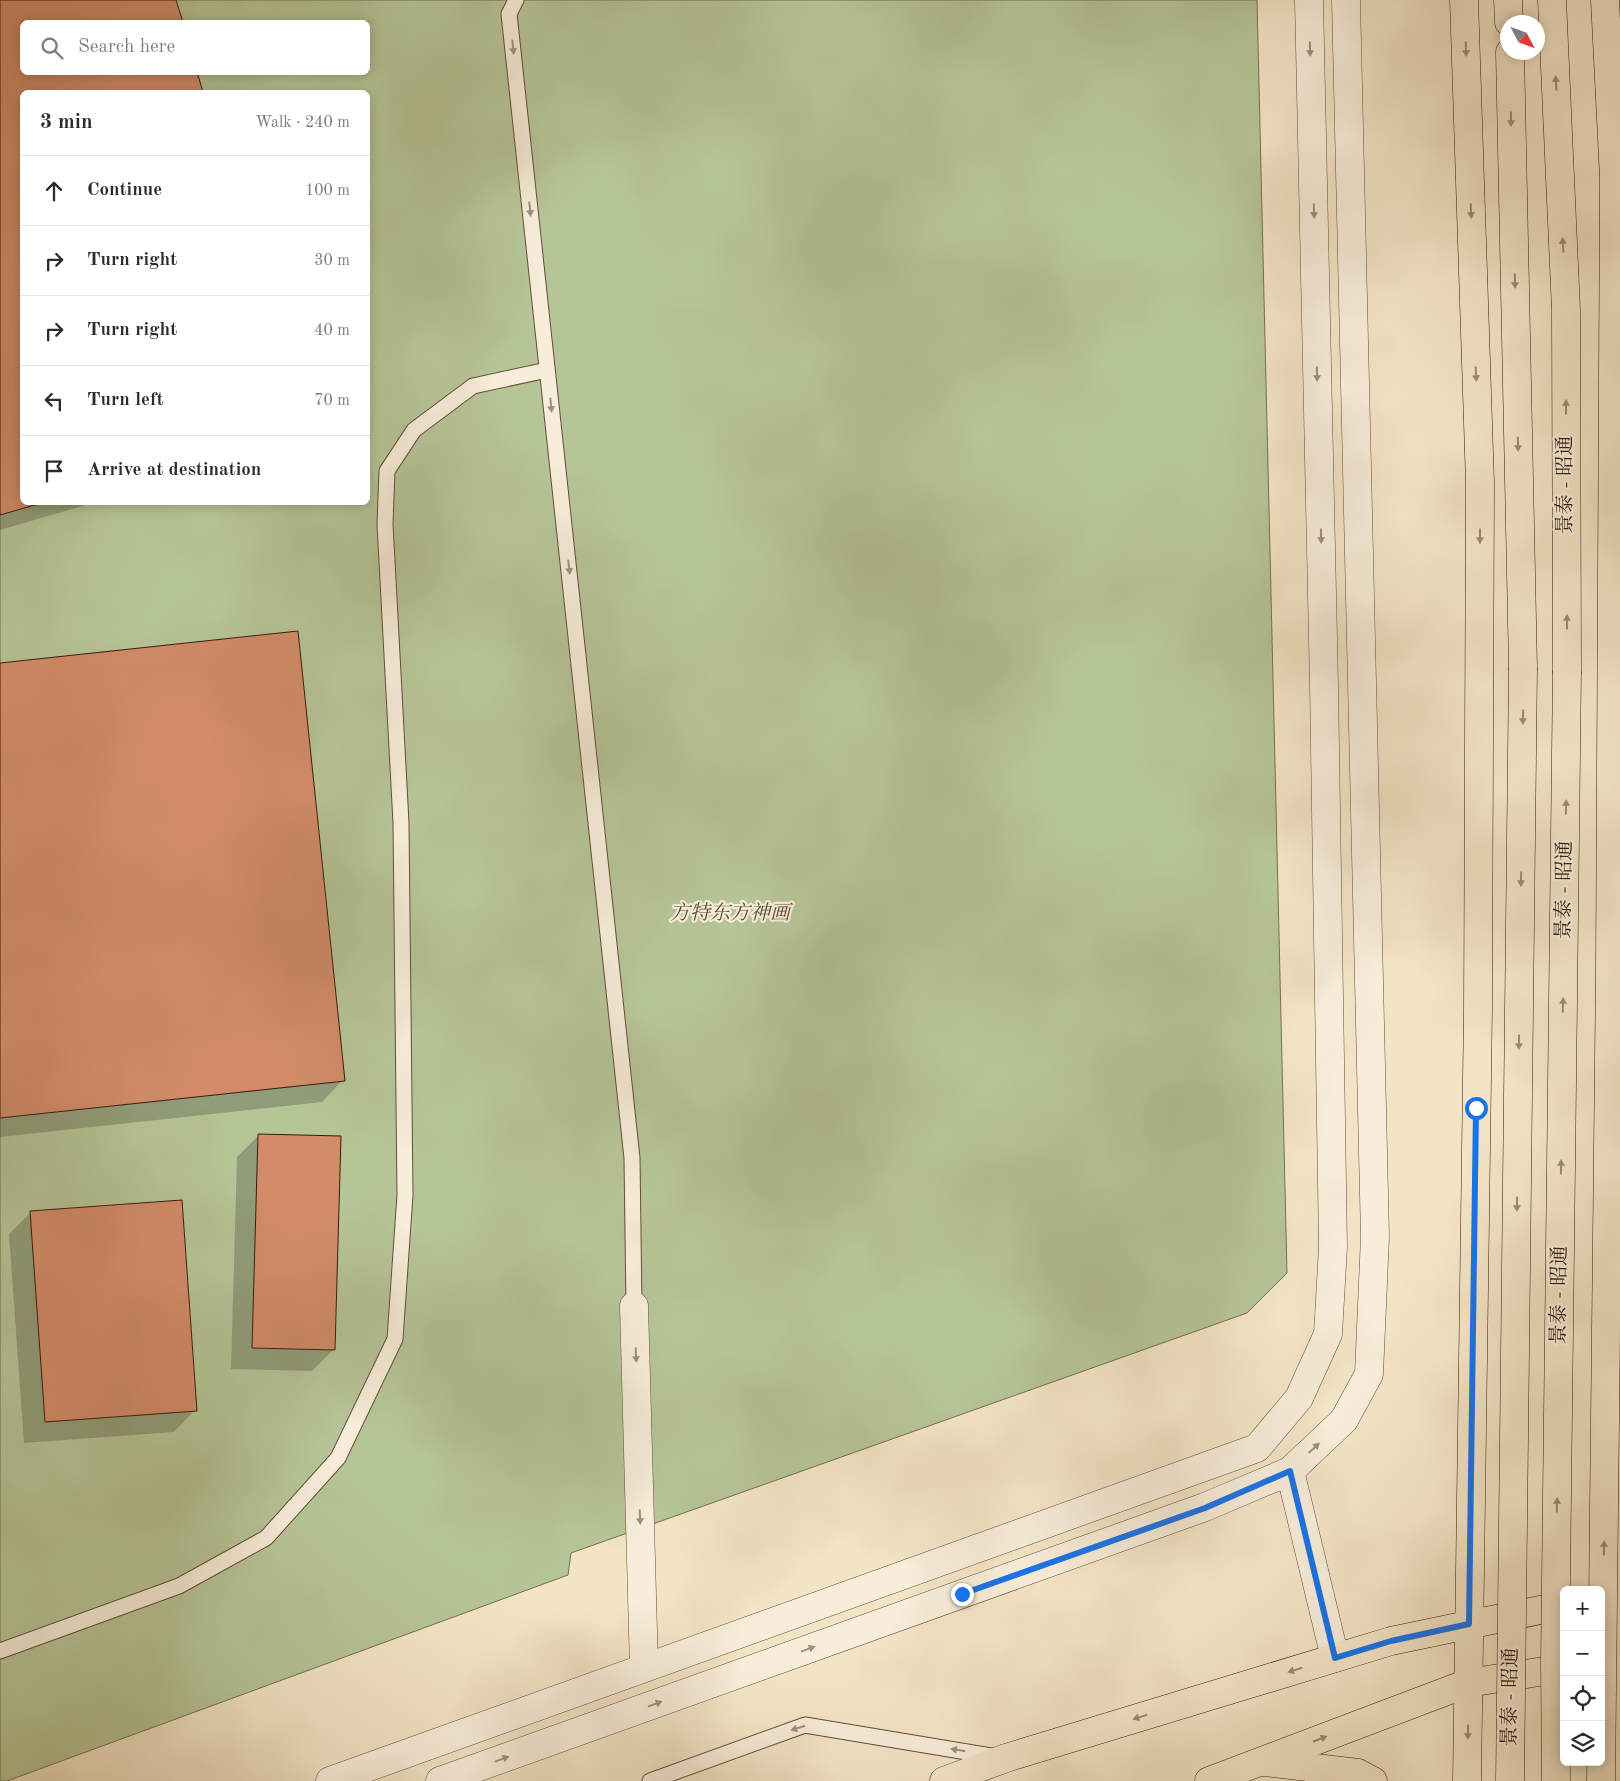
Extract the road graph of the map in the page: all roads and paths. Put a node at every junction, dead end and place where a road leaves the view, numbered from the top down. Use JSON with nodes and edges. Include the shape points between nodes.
{"nodes":[{"id":1,"x":516,"y":0,"type":"edge"},
{"id":2,"x":1309,"y":0,"type":"edge"},
{"id":3,"x":1346,"y":0,"type":"edge"},
{"id":4,"x":1464,"y":0,"type":"edge"},
{"id":5,"x":1508,"y":0,"type":"edge"},
{"id":6,"x":1552,"y":0,"type":"edge"},
{"id":7,"x":1605,"y":0,"type":"edge"},
{"id":8,"x":1509,"y":15,"type":"edge"},
{"id":9,"x":1510,"y":60,"type":"edge"},
{"id":10,"x":547,"y":370,"type":"junction"},
{"id":11,"x":634,"y":1306,"type":"joint"},
{"id":12,"x":1290,"y":1471,"type":"junction"},
{"id":13,"x":1602,"y":1586,"type":"edge"},
{"id":14,"x":1560,"y":1606,"type":"edge"},
{"id":15,"x":1469,"y":1624,"type":"junction"},
{"id":16,"x":0,"y":1651,"type":"edge"},
{"id":17,"x":1335,"y":1658,"type":"junction"},
{"id":18,"x":644,"y":1668,"type":"junction"},
{"id":19,"x":1560,"y":1669,"type":"edge"},
{"id":20,"x":1602,"y":1676,"type":"edge"},
{"id":21,"x":1468,"y":1684,"type":"junction"},
{"id":22,"x":1006,"y":1758,"type":"junction"},
{"id":23,"x":1261,"y":1761,"type":"junction"},
{"id":24,"x":330,"y":1781,"type":"edge"},
{"id":25,"x":440,"y":1781,"type":"edge"},
{"id":26,"x":650,"y":1781,"type":"edge"},
{"id":27,"x":944,"y":1781,"type":"edge"},
{"id":28,"x":1209,"y":1781,"type":"edge"},
{"id":29,"x":1373,"y":1781,"type":"edge"},
{"id":30,"x":1467,"y":1781,"type":"edge"},
{"id":31,"x":1510,"y":1781,"type":"edge"},
{"id":32,"x":1556,"y":1781,"type":"edge"},
{"id":33,"x":1601,"y":1781,"type":"edge"}],
"edges":[{"from":1,"to":10,"type":"lane","one_way":true,"via":[[509,14]]},
{"from":2,"to":18,"type":"street","one_way":true,"via":[[1333,1247],[1328,1334],[1299,1398],[1257,1448]]},
{"from":12,"to":3,"type":"street","one_way":true,"via":[[1344,1420],[1369,1374],[1375,1237]]},
{"from":4,"to":15,"type":"main road","one_way":true,"via":[[1480,483],[1478,999]]},
{"from":5,"to":8,"type":"main road"},
{"from":32,"to":6,"type":"main road","name":"景泰 - 昭通","one_way":true,"bridge":true,"via":[[1567,671],[1566,310]]},
{"from":13,"to":7,"type":"main road","one_way":true,"via":[[1610,958],[1614,178]]},
{"from":9,"to":31,"type":"main road","name":"景泰 - 昭通","one_way":true,"bridge":true,"via":[[1523,668]]},
{"from":10,"to":11,"type":"lane","one_way":true,"via":[[632,1158]]},
{"from":10,"to":16,"type":"lane","via":[[473,386],[414,430],[387,471],[385,524],[401,823],[405,1195],[396,1339],[338,1458],[266,1538],[178,1586]]},
{"from":11,"to":18,"type":"street","one_way":true},
{"from":12,"to":17,"type":"street"},
{"from":25,"to":12,"type":"street","one_way":true,"via":[[1205,1508]]},
{"from":14,"to":15,"type":"main road"},
{"from":15,"to":17,"type":"main road","via":[[1391,1641]]},
{"from":15,"to":21,"type":"main road"},
{"from":17,"to":22,"type":"main road","one_way":true},
{"from":18,"to":24,"type":"street"},
{"from":19,"to":21,"type":"main road"},
{"from":20,"to":33,"type":"main road"},
{"from":23,"to":21,"type":"main road","one_way":true},
{"from":21,"to":30,"type":"main road","one_way":true},
{"from":22,"to":26,"type":"lane","one_way":true,"via":[[805,1725]]},
{"from":22,"to":27,"type":"main road"},
{"from":23,"to":28,"type":"main road"},
{"from":23,"to":29,"type":"main road","via":[[1358,1773]]}]}
